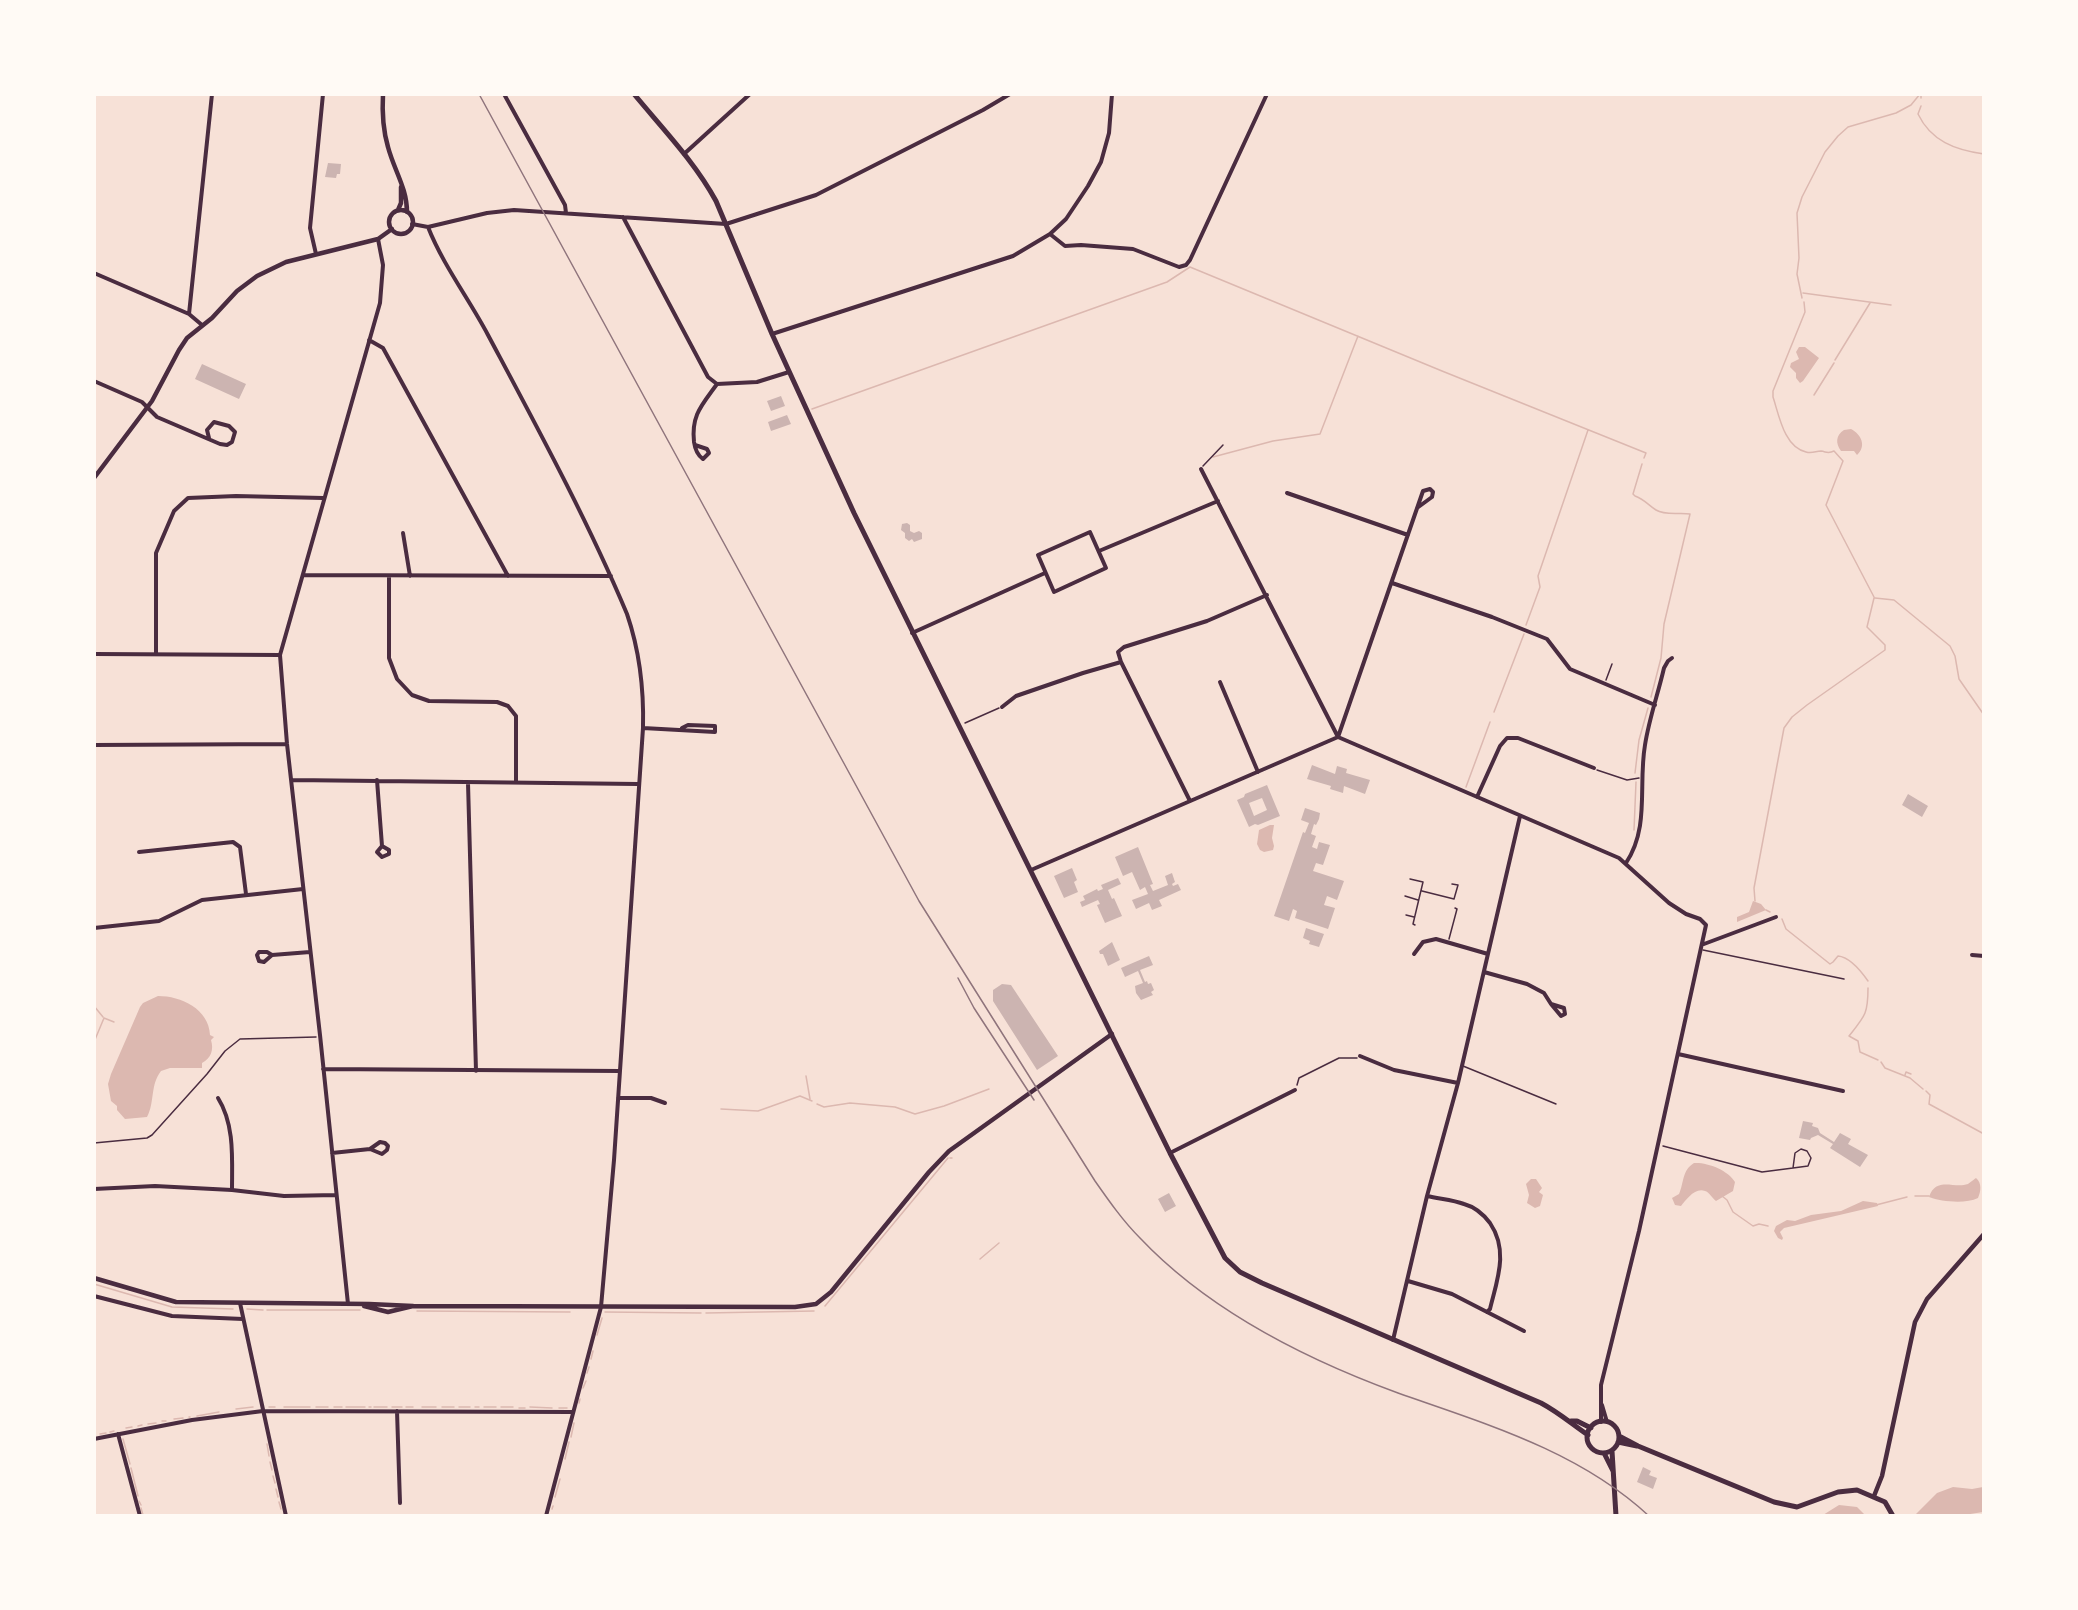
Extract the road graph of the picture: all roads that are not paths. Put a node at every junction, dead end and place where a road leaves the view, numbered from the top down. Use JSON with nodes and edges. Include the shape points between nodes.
{"nodes":[{"id":1,"x":212,"y":94,"type":"edge"},
{"id":2,"x":323,"y":94,"type":"edge"},
{"id":3,"x":383,"y":94,"type":"edge"},
{"id":4,"x":504,"y":94,"type":"edge"},
{"id":5,"x":634,"y":94,"type":"edge"},
{"id":6,"x":750,"y":94,"type":"edge"},
{"id":7,"x":1010,"y":94,"type":"edge"},
{"id":8,"x":1112,"y":94,"type":"edge"},
{"id":9,"x":1267,"y":94,"type":"edge"},
{"id":10,"x":683,"y":154,"type":"junction"},
{"id":11,"x":401,"y":185,"type":"junction"},
{"id":12,"x":398,"y":210,"type":"junction"},
{"id":13,"x":407,"y":212,"type":"junction"},
{"id":14,"x":566,"y":213,"type":"junction"},
{"id":15,"x":622,"y":216,"type":"junction"},
{"id":16,"x":412,"y":224,"type":"junction"},
{"id":17,"x":726,"y":225,"type":"junction"},
{"id":18,"x":428,"y":227,"type":"junction"},
{"id":19,"x":392,"y":229,"type":"junction"},
{"id":20,"x":1050,"y":234,"type":"junction"},
{"id":21,"x":378,"y":239,"type":"junction"},
{"id":22,"x":316,"y":254,"type":"junction"},
{"id":23,"x":94,"y":273,"type":"edge"},
{"id":24,"x":189,"y":314,"type":"junction"},
{"id":25,"x":202,"y":325,"type":"junction"},
{"id":26,"x":772,"y":334,"type":"junction"},
{"id":27,"x":369,"y":340,"type":"junction"},
{"id":28,"x":789,"y":372,"type":"junction"},
{"id":29,"x":94,"y":381,"type":"edge"},
{"id":30,"x":717,"y":384,"type":"junction"},
{"id":31,"x":147,"y":407,"type":"junction"},
{"id":32,"x":209,"y":438,"type":"junction"},
{"id":33,"x":695,"y":445,"type":"dead end"},
{"id":34,"x":1201,"y":469,"type":"road end"},
{"id":35,"x":94,"y":478,"type":"edge"},
{"id":36,"x":1287,"y":493,"type":"dead end"},
{"id":37,"x":323,"y":498,"type":"junction"},
{"id":38,"x":1218,"y":501,"type":"junction"},
{"id":39,"x":1418,"y":508,"type":"junction"},
{"id":40,"x":403,"y":533,"type":"dead end"},
{"id":41,"x":1408,"y":535,"type":"junction"},
{"id":42,"x":1099,"y":551,"type":"junction"},
{"id":43,"x":1046,"y":573,"type":"junction"},
{"id":44,"x":303,"y":574,"type":"junction"},
{"id":45,"x":388,"y":576,"type":"junction"},
{"id":46,"x":410,"y":576,"type":"junction"},
{"id":47,"x":507,"y":576,"type":"junction"},
{"id":48,"x":611,"y":576,"type":"junction"},
{"id":49,"x":1392,"y":583,"type":"junction"},
{"id":50,"x":1267,"y":595,"type":"junction"},
{"id":51,"x":912,"y":633,"type":"junction"},
{"id":52,"x":94,"y":654,"type":"edge"},
{"id":53,"x":156,"y":654,"type":"junction"},
{"id":54,"x":280,"y":655,"type":"junction"},
{"id":55,"x":1672,"y":658,"type":"dead end"},
{"id":56,"x":1121,"y":662,"type":"junction"},
{"id":57,"x":1221,"y":682,"type":"dead end"},
{"id":58,"x":1655,"y":705,"type":"junction"},
{"id":59,"x":1002,"y":707,"type":"road end"},
{"id":60,"x":643,"y":728,"type":"junction"},
{"id":61,"x":682,"y":728,"type":"junction"},
{"id":62,"x":1338,"y":737,"type":"junction"},
{"id":63,"x":287,"y":744,"type":"junction"},
{"id":64,"x":94,"y":745,"type":"edge"},
{"id":65,"x":1594,"y":768,"type":"road end"},
{"id":66,"x":1258,"y":772,"type":"junction"},
{"id":67,"x":292,"y":780,"type":"junction"},
{"id":68,"x":377,"y":780,"type":"junction"},
{"id":69,"x":516,"y":782,"type":"junction"},
{"id":70,"x":468,"y":783,"type":"junction"},
{"id":71,"x":638,"y":784,"type":"junction"},
{"id":72,"x":1477,"y":797,"type":"junction"},
{"id":73,"x":1190,"y":801,"type":"junction"},
{"id":74,"x":1520,"y":816,"type":"junction"},
{"id":75,"x":382,"y":846,"type":"dead end"},
{"id":76,"x":139,"y":852,"type":"dead end"},
{"id":77,"x":1626,"y":863,"type":"junction"},
{"id":78,"x":1031,"y":870,"type":"junction"},
{"id":79,"x":303,"y":889,"type":"junction"},
{"id":80,"x":246,"y":894,"type":"junction"},
{"id":81,"x":1776,"y":917,"type":"dead end"},
{"id":82,"x":94,"y":928,"type":"edge"},
{"id":83,"x":1703,"y":944,"type":"junction"},
{"id":84,"x":1702,"y":950,"type":"junction"},
{"id":85,"x":310,"y":952,"type":"junction"},
{"id":86,"x":1414,"y":954,"type":"dead end"},
{"id":87,"x":1488,"y":954,"type":"junction"},
{"id":88,"x":272,"y":955,"type":"dead end"},
{"id":89,"x":1972,"y":956,"type":"dead end"},
{"id":90,"x":1983,"y":956,"type":"edge"},
{"id":91,"x":1484,"y":972,"type":"junction"},
{"id":92,"x":1844,"y":979,"type":"dead end"},
{"id":93,"x":1551,"y":1004,"type":"dead end"},
{"id":94,"x":1112,"y":1034,"type":"junction"},
{"id":95,"x":1678,"y":1054,"type":"junction"},
{"id":96,"x":1360,"y":1056,"type":"road end"},
{"id":97,"x":1462,"y":1066,"type":"junction"},
{"id":98,"x":323,"y":1069,"type":"junction"},
{"id":99,"x":476,"y":1071,"type":"junction"},
{"id":100,"x":620,"y":1071,"type":"junction"},
{"id":101,"x":1458,"y":1083,"type":"junction"},
{"id":102,"x":1295,"y":1090,"type":"road end"},
{"id":103,"x":1843,"y":1091,"type":"dead end"},
{"id":104,"x":218,"y":1098,"type":"dead end"},
{"id":105,"x":618,"y":1098,"type":"junction"},
{"id":106,"x":665,"y":1103,"type":"dead end"},
{"id":107,"x":1556,"y":1104,"type":"dead end"},
{"id":108,"x":370,"y":1149,"type":"dead end"},
{"id":109,"x":332,"y":1153,"type":"junction"},
{"id":110,"x":1170,"y":1153,"type":"junction"},
{"id":111,"x":94,"y":1189,"type":"edge"},
{"id":112,"x":232,"y":1190,"type":"junction"},
{"id":113,"x":336,"y":1195,"type":"junction"},
{"id":114,"x":1427,"y":1196,"type":"junction"},
{"id":115,"x":1983,"y":1233,"type":"edge"},
{"id":116,"x":94,"y":1278,"type":"edge"},
{"id":117,"x":1408,"y":1281,"type":"junction"},
{"id":118,"x":94,"y":1296,"type":"edge"},
{"id":119,"x":240,"y":1303,"type":"junction"},
{"id":120,"x":348,"y":1304,"type":"junction"},
{"id":121,"x":601,"y":1307,"type":"junction"},
{"id":122,"x":1486,"y":1312,"type":"junction"},
{"id":123,"x":243,"y":1319,"type":"junction"},
{"id":124,"x":1524,"y":1331,"type":"dead end"},
{"id":125,"x":1393,"y":1340,"type":"junction"},
{"id":126,"x":263,"y":1411,"type":"junction"},
{"id":127,"x":397,"y":1411,"type":"junction"},
{"id":128,"x":572,"y":1412,"type":"junction"},
{"id":129,"x":1570,"y":1420,"type":"junction"},
{"id":130,"x":1604,"y":1422,"type":"junction"},
{"id":131,"x":1591,"y":1428,"type":"junction"},
{"id":132,"x":118,"y":1434,"type":"junction"},
{"id":133,"x":1588,"y":1435,"type":"junction"},
{"id":134,"x":94,"y":1439,"type":"edge"},
{"id":135,"x":1619,"y":1439,"type":"junction"},
{"id":136,"x":1612,"y":1451,"type":"junction"},
{"id":137,"x":1604,"y":1453,"type":"junction"},
{"id":138,"x":1613,"y":1473,"type":"junction"},
{"id":139,"x":1874,"y":1496,"type":"junction"},
{"id":140,"x":400,"y":1503,"type":"dead end"},
{"id":141,"x":140,"y":1515,"type":"edge"},
{"id":142,"x":286,"y":1515,"type":"edge"},
{"id":143,"x":546,"y":1515,"type":"edge"},
{"id":144,"x":1616,"y":1515,"type":"edge"},
{"id":145,"x":1893,"y":1515,"type":"edge"}],
"edges":[{"from":1,"to":24,"type":"street"},
{"from":2,"to":22,"type":"street","via":[[310,228]]},
{"from":3,"to":11,"type":"street","via":[[385,135]]},
{"from":4,"to":14,"type":"street"},
{"from":5,"to":10,"type":"main road"},
{"from":6,"to":10,"type":"street"},
{"from":7,"to":17,"type":"street","via":[[816,195]]},
{"from":8,"to":20,"type":"street","via":[[1109,134],[1101,162],[1066,219]]},
{"from":9,"to":20,"type":"street","via":[[1186,265],[1179,267],[1133,249],[1065,246]]},
{"from":10,"to":17,"type":"main road","via":[[710,189]]},
{"from":11,"to":12,"type":"street"},
{"from":11,"to":13,"type":"street"},
{"from":12,"to":13,"type":"street"},
{"from":12,"to":19,"type":"street","via":[[390,218]]},
{"from":13,"to":16,"type":"street"},
{"from":14,"to":15,"type":"street"},
{"from":14,"to":18,"type":"street","via":[[487,213]]},
{"from":15,"to":17,"type":"street"},
{"from":15,"to":30,"type":"street","via":[[708,377]]},
{"from":16,"to":18,"type":"street"},
{"from":16,"to":19,"type":"street","via":[[404,233]]},
{"from":17,"to":26,"type":"main road"},
{"from":18,"to":48,"type":"street","via":[[555,459]]},
{"from":19,"to":21,"type":"street"},
{"from":20,"to":26,"type":"street","via":[[1013,256]]},
{"from":21,"to":22,"type":"street"},
{"from":21,"to":27,"type":"street","via":[[383,278]]},
{"from":22,"to":25,"type":"street","via":[[257,276]]},
{"from":23,"to":24,"type":"street"},
{"from":24,"to":25,"type":"street"},
{"from":25,"to":31,"type":"street","via":[[182,346]]},
{"from":26,"to":28,"type":"main road"},
{"from":27,"to":37,"type":"street"},
{"from":27,"to":47,"type":"street","via":[[383,348]]},
{"from":28,"to":30,"type":"street","via":[[758,382]]},
{"from":28,"to":51,"type":"main road"},
{"from":29,"to":31,"type":"street"},
{"from":30,"to":33,"type":"street","via":[[695,415]]},
{"from":31,"to":32,"type":"street","via":[[157,417]]},
{"from":31,"to":35,"type":"street"},
{"from":32,"to":32,"type":"street","via":[[227,445],[235,439],[235,432],[214,422],[207,430]]},
{"from":34,"to":38,"type":"street"},
{"from":36,"to":41,"type":"street"},
{"from":37,"to":44,"type":"street"},
{"from":37,"to":53,"type":"street","via":[[188,498],[174,511],[156,553]]},
{"from":38,"to":42,"type":"street"},
{"from":38,"to":50,"type":"street"},
{"from":39,"to":39,"type":"street","via":[[1433,496],[1430,489],[1423,491]]},
{"from":39,"to":41,"type":"street"},
{"from":40,"to":46,"type":"street"},
{"from":41,"to":49,"type":"street"},
{"from":42,"to":43,"type":"street","via":[[1106,568],[1054,592]]},
{"from":42,"to":43,"type":"street","via":[[1090,532],[1038,555]]},
{"from":43,"to":51,"type":"street"},
{"from":44,"to":45,"type":"street"},
{"from":44,"to":54,"type":"street"},
{"from":45,"to":46,"type":"street"},
{"from":45,"to":69,"type":"street","via":[[389,658],[397,679],[412,695],[429,701],[497,702],[508,706],[516,716]]},
{"from":46,"to":47,"type":"street"},
{"from":47,"to":48,"type":"street"},
{"from":48,"to":60,"type":"street","via":[[636,639]]},
{"from":49,"to":58,"type":"street","via":[[1547,639],[1570,669]]},
{"from":49,"to":62,"type":"street"},
{"from":50,"to":56,"type":"street","via":[[1207,621],[1124,647],[1118,652]]},
{"from":50,"to":62,"type":"street"},
{"from":51,"to":78,"type":"main road"},
{"from":52,"to":53,"type":"street"},
{"from":53,"to":54,"type":"street"},
{"from":54,"to":63,"type":"street"},
{"from":55,"to":58,"type":"street","via":[[1664,668]]},
{"from":56,"to":59,"type":"street","via":[[1016,696]]},
{"from":56,"to":73,"type":"street"},
{"from":57,"to":66,"type":"street"},
{"from":58,"to":77,"type":"street","via":[[1644,746],[1640,828]]},
{"from":60,"to":61,"type":"street"},
{"from":60,"to":71,"type":"street"},
{"from":61,"to":61,"type":"street","via":[[689,732],[715,732],[715,726]]},
{"from":62,"to":66,"type":"street"},
{"from":62,"to":72,"type":"street"},
{"from":63,"to":64,"type":"street"},
{"from":63,"to":67,"type":"street"},
{"from":65,"to":72,"type":"street","via":[[1518,738],[1507,738]]},
{"from":66,"to":73,"type":"street"},
{"from":67,"to":68,"type":"street"},
{"from":67,"to":79,"type":"street"},
{"from":68,"to":70,"type":"street"},
{"from":68,"to":75,"type":"street"},
{"from":69,"to":70,"type":"street"},
{"from":69,"to":71,"type":"street"},
{"from":70,"to":99,"type":"street"},
{"from":71,"to":100,"type":"street"},
{"from":72,"to":74,"type":"street"},
{"from":73,"to":78,"type":"street"},
{"from":74,"to":77,"type":"street"},
{"from":74,"to":87,"type":"street"},
{"from":76,"to":80,"type":"street","via":[[232,842],[240,847]]},
{"from":77,"to":83,"type":"street","via":[[1669,903],[1704,922]]},
{"from":78,"to":94,"type":"main road"},
{"from":79,"to":80,"type":"street"},
{"from":79,"to":85,"type":"street"},
{"from":80,"to":82,"type":"street","via":[[202,900],[159,921]]},
{"from":81,"to":83,"type":"street"},
{"from":83,"to":84,"type":"street"},
{"from":84,"to":92,"type":"lane"},
{"from":84,"to":95,"type":"street"},
{"from":85,"to":88,"type":"street"},
{"from":85,"to":98,"type":"street"},
{"from":86,"to":87,"type":"street","via":[[1420,945],[1436,939]]},
{"from":87,"to":91,"type":"street"},
{"from":89,"to":90,"type":"street"},
{"from":91,"to":93,"type":"street","via":[[1527,984],[1544,993]]},
{"from":91,"to":97,"type":"street"},
{"from":94,"to":110,"type":"main road"},
{"from":94,"to":121,"type":"street","via":[[949,1151],[831,1292],[816,1304]]},
{"from":95,"to":103,"type":"street"},
{"from":95,"to":130,"type":"street","via":[[1601,1385]]},
{"from":96,"to":101,"type":"street","via":[[1394,1070]]},
{"from":97,"to":101,"type":"street"},
{"from":97,"to":107,"type":"lane"},
{"from":98,"to":99,"type":"street"},
{"from":98,"to":109,"type":"street"},
{"from":99,"to":100,"type":"street"},
{"from":100,"to":105,"type":"street"},
{"from":101,"to":114,"type":"street"},
{"from":102,"to":110,"type":"street"},
{"from":104,"to":112,"type":"street","via":[[226,1110],[230,1134]]},
{"from":105,"to":106,"type":"street","via":[[651,1098]]},
{"from":105,"to":121,"type":"street"},
{"from":108,"to":109,"type":"street"},
{"from":109,"to":113,"type":"street"},
{"from":110,"to":125,"type":"main road","via":[[1216,1244],[1233,1266],[1262,1283]]},
{"from":111,"to":112,"type":"street","via":[[155,1186]]},
{"from":112,"to":113,"type":"street","via":[[284,1196]]},
{"from":113,"to":120,"type":"street"},
{"from":114,"to":117,"type":"street"},
{"from":114,"to":122,"type":"street","via":[[1466,1204],[1485,1216],[1498,1235],[1500,1266],[1490,1310]]},
{"from":115,"to":139,"type":"street","via":[[1927,1299],[1915,1323],[1882,1476]]},
{"from":116,"to":119,"type":"street","via":[[176,1302]]},
{"from":117,"to":122,"type":"street","via":[[1452,1294]]},
{"from":117,"to":125,"type":"street"},
{"from":118,"to":123,"type":"street","via":[[172,1317]]},
{"from":119,"to":120,"type":"street"},
{"from":119,"to":123,"type":"street"},
{"from":120,"to":121,"type":"street","via":[[388,1312],[413,1306]]},
{"from":121,"to":128,"type":"street"},
{"from":122,"to":124,"type":"street"},
{"from":123,"to":126,"type":"street"},
{"from":125,"to":129,"type":"main road","via":[[1541,1403]]},
{"from":126,"to":127,"type":"street"},
{"from":126,"to":132,"type":"street"},
{"from":126,"to":142,"type":"street"},
{"from":127,"to":128,"type":"street"},
{"from":127,"to":140,"type":"street"},
{"from":128,"to":143,"type":"street"},
{"from":129,"to":131,"type":"main road"},
{"from":129,"to":133,"type":"main road"},
{"from":130,"to":131,"type":"main road"},
{"from":130,"to":135,"type":"main road","via":[[1616,1428]]},
{"from":131,"to":133,"type":"main road"},
{"from":132,"to":134,"type":"street"},
{"from":132,"to":141,"type":"street"},
{"from":133,"to":137,"type":"main road","via":[[1592,1448]]},
{"from":135,"to":136,"type":"main road"},
{"from":135,"to":139,"type":"main road","via":[[1784,1505],[1797,1507],[1852,1490]]},
{"from":136,"to":137,"type":"main road"},
{"from":136,"to":138,"type":"main road"},
{"from":137,"to":138,"type":"main road"},
{"from":138,"to":144,"type":"main road"},
{"from":139,"to":145,"type":"main road","via":[[1885,1502]]}]}
